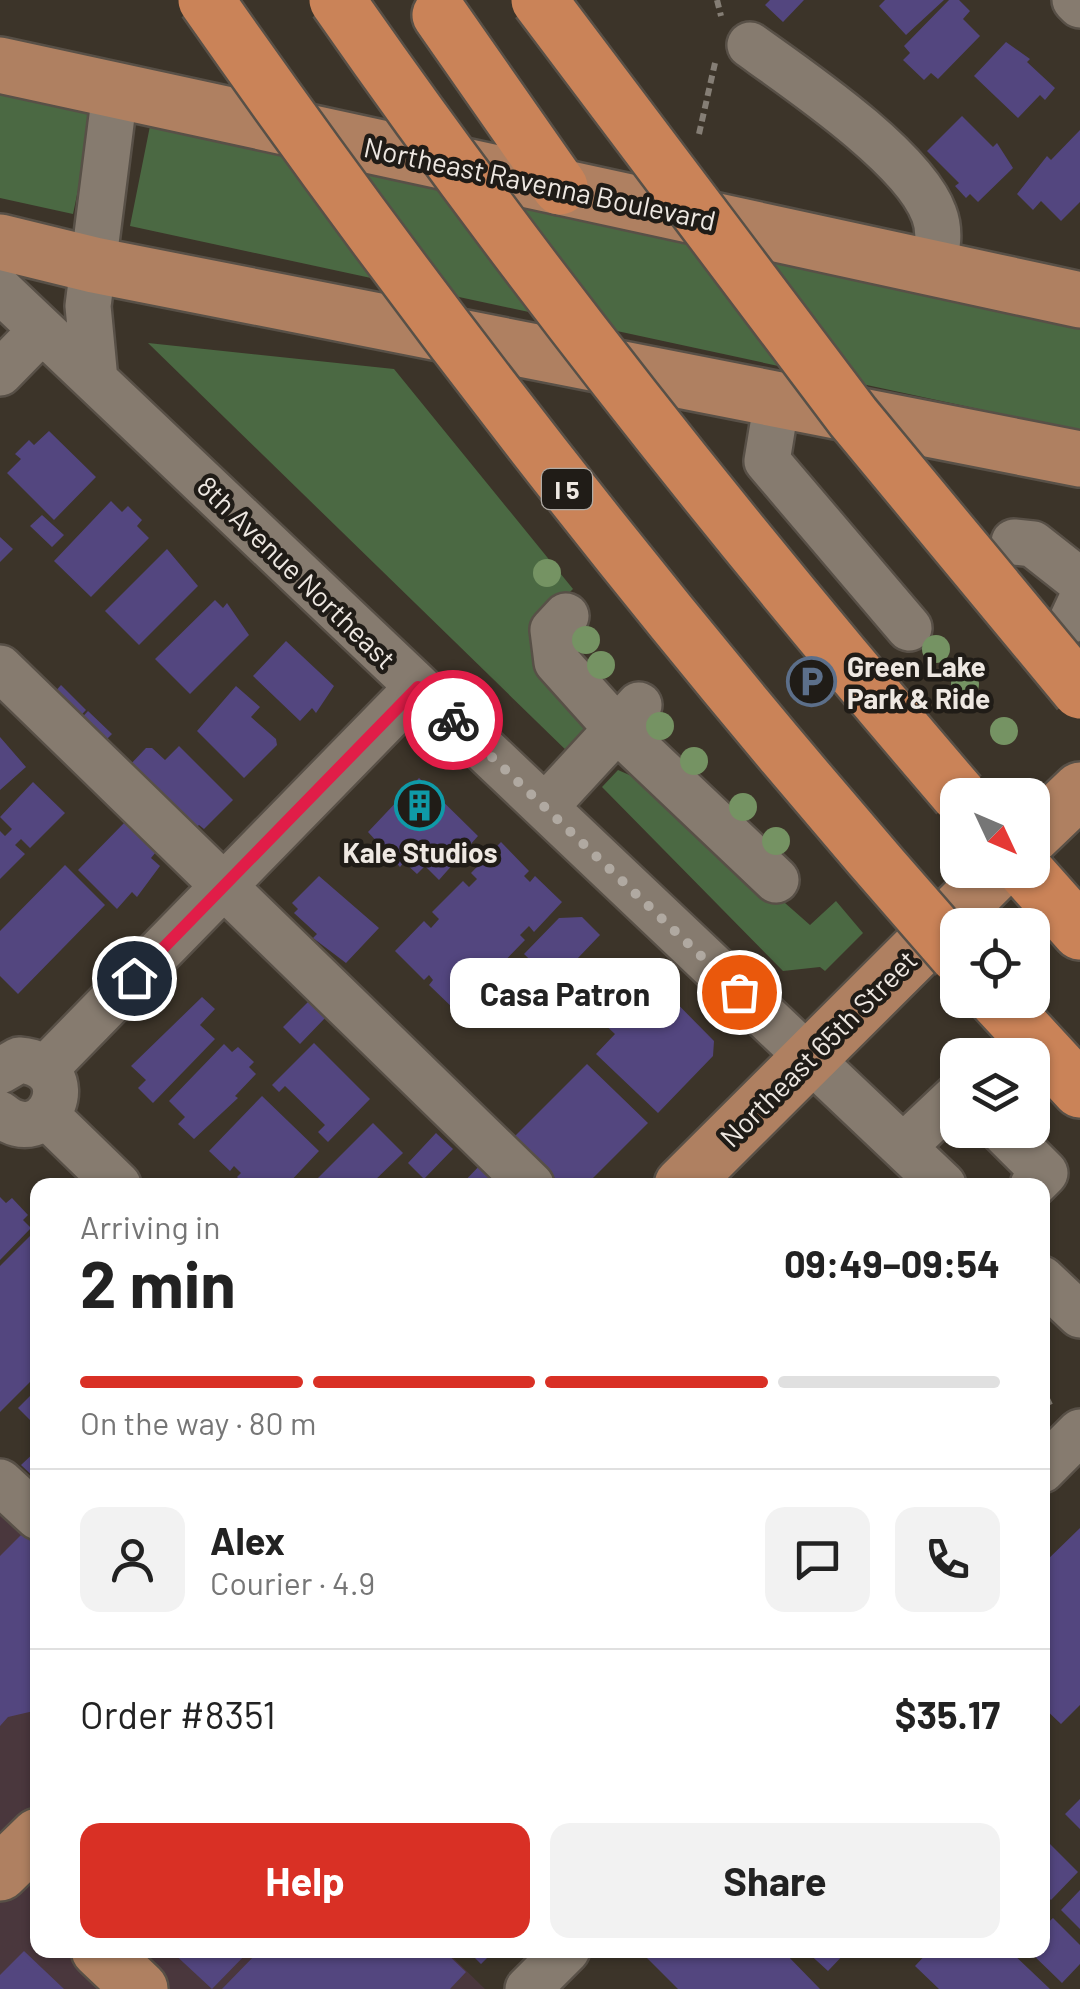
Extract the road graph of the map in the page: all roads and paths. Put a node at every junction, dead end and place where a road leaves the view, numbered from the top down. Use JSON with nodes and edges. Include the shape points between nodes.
{"nodes":[{"id":1,"x":206,"y":0,"type":"edge"},
{"id":2,"x":337,"y":0,"type":"edge"},
{"id":3,"x":539,"y":0,"type":"edge"},
{"id":4,"x":717,"y":0,"type":"edge"},
{"id":5,"x":440,"y":15,"type":"dead end"},
{"id":6,"x":729,"y":43,"type":"junction"},
{"id":7,"x":0,"y":65,"type":"edge"},
{"id":8,"x":115,"y":92,"type":"junction"},
{"id":9,"x":697,"y":142,"type":"dead end"},
{"id":10,"x":560,"y":187,"type":"junction"},
{"id":11,"x":0,"y":242,"type":"edge"},
{"id":12,"x":94,"y":266,"type":"junction"},
{"id":13,"x":934,"y":268,"type":"junction"},
{"id":14,"x":0,"y":290,"type":"edge"},
{"id":15,"x":1080,"y":300,"type":"edge"},
{"id":16,"x":42,"y":330,"type":"junction"},
{"id":17,"x":0,"y":373,"type":"edge"},
{"id":18,"x":96,"y":380,"type":"junction"},
{"id":19,"x":777,"y":400,"type":"junction"},
{"id":20,"x":1080,"y":459,"type":"edge"},
{"id":21,"x":1014,"y":542,"type":"dead end"},
{"id":22,"x":1077,"y":601,"type":"edge"},
{"id":23,"x":566,"y":616,"type":"dead end"},
{"id":24,"x":909,"y":628,"type":"dead end"},
{"id":25,"x":0,"y":668,"type":"edge"},
{"id":26,"x":418,"y":687,"type":"junction"},
{"id":27,"x":1080,"y":691,"type":"edge"},
{"id":28,"x":629,"y":718,"type":"junction"},
{"id":29,"x":944,"y":778,"type":"edge"},
{"id":30,"x":1080,"y":790,"type":"edge"},
{"id":31,"x":544,"y":807,"type":"junction"},
{"id":32,"x":1050,"y":819,"type":"edge"},
{"id":33,"x":776,"y":880,"type":"dead end"},
{"id":34,"x":225,"y":884,"type":"junction"},
{"id":35,"x":980,"y":888,"type":"edge"},
{"id":36,"x":1041,"y":888,"type":"edge"},
{"id":37,"x":1080,"y":932,"type":"edge"},
{"id":38,"x":940,"y":935,"type":"edge"},
{"id":39,"x":1014,"y":1018,"type":"edge"},
{"id":40,"x":808,"y":1056,"type":"junction"},
{"id":41,"x":45,"y":1069,"type":"junction"},
{"id":42,"x":0,"y":1071,"type":"edge"},
{"id":43,"x":1080,"y":1090,"type":"edge"},
{"id":44,"x":940,"y":1113,"type":"edge"},
{"id":45,"x":0,"y":1115,"type":"edge"},
{"id":46,"x":46,"y":1115,"type":"junction"},
{"id":47,"x":903,"y":1148,"type":"junction"},
{"id":48,"x":1016,"y":1148,"type":"edge"},
{"id":49,"x":111,"y":1178,"type":"edge"},
{"id":50,"x":524,"y":1178,"type":"edge"},
{"id":51,"x":689,"y":1178,"type":"edge"},
{"id":52,"x":935,"y":1178,"type":"edge"},
{"id":53,"x":1038,"y":1178,"type":"edge"},
{"id":54,"x":1080,"y":1432,"type":"edge"},
{"id":55,"x":1050,"y":1462,"type":"edge"},
{"id":56,"x":0,"y":1482,"type":"edge"},
{"id":57,"x":30,"y":1510,"type":"edge"},
{"id":58,"x":107,"y":1958,"type":"edge"},
{"id":59,"x":559,"y":1958,"type":"edge"},
{"id":60,"x":140,"y":1989,"type":"edge"},
{"id":61,"x":528,"y":1989,"type":"edge"}],
"edges":[{"from":1,"to":38,"type":"highway","number":"I 5","bridge":true,"via":[[545,462]]},
{"from":2,"to":29,"type":"highway","bridge":true,"via":[[644,414]]},
{"from":3,"to":27,"type":"highway","bridge":true,"via":[[853,417]]},
{"from":4,"to":6,"type":"path"},
{"from":5,"to":10,"type":"highway"},
{"from":6,"to":9,"type":"path"},
{"from":6,"to":13,"type":"street","via":[[842,110],[923,195],[938,228]]},
{"from":7,"to":8,"type":"main road","name":"Northeast Ravenna Boulevard"},
{"from":8,"to":10,"type":"main road","name":"Northeast Ravenna Boulevard"},
{"from":8,"to":12,"type":"street"},
{"from":10,"to":13,"type":"main road","name":"Northeast Ravenna Boulevard"},
{"from":11,"to":12,"type":"main road"},
{"from":12,"to":18,"type":"street","via":[[88,306]]},
{"from":12,"to":19,"type":"main road"},
{"from":13,"to":15,"type":"main road","name":"Northeast Ravenna Boulevard"},
{"from":14,"to":16,"type":"street","name":"8th Avenue Northeast"},
{"from":16,"to":17,"type":"street"},
{"from":16,"to":18,"type":"street","name":"8th Avenue Northeast"},
{"from":18,"to":26,"type":"street","name":"8th Avenue Northeast"},
{"from":19,"to":20,"type":"main road"},
{"from":19,"to":24,"type":"street","via":[[766,462]]},
{"from":21,"to":22,"type":"street","via":[[1033,544]]},
{"from":23,"to":28,"type":"street","via":[[552,630],[557,662]]},
{"from":25,"to":34,"type":"street"},
{"from":26,"to":31,"type":"street","name":"8th Avenue Northeast"},
{"from":26,"to":34,"type":"street"},
{"from":28,"to":31,"type":"street"},
{"from":28,"to":33,"type":"street","via":[[706,794]]},
{"from":30,"to":32,"type":"main road"},
{"from":31,"to":40,"type":"street","name":"8th Avenue Northeast"},
{"from":34,"to":41,"type":"street"},
{"from":34,"to":50,"type":"street"},
{"from":35,"to":40,"type":"main road","name":"Northeast 65th Street"},
{"from":36,"to":37,"type":"highway"},
{"from":39,"to":43,"type":"highway"},
{"from":40,"to":47,"type":"street","name":"8th Avenue Northeast"},
{"from":40,"to":51,"type":"main road","name":"Northeast 65th Street"},
{"from":41,"to":42,"type":"street","via":[[19,1060]]},
{"from":41,"to":46,"type":"street","via":[[56,1093]]},
{"from":44,"to":47,"type":"street"},
{"from":45,"to":46,"type":"street","via":[[23,1125]]},
{"from":46,"to":49,"type":"street"},
{"from":47,"to":52,"type":"street","name":"8th Avenue Northeast"},
{"from":48,"to":53,"type":"street"},
{"from":54,"to":55,"type":"street"},
{"from":56,"to":57,"type":"street"},
{"from":58,"to":60,"type":"main road"},
{"from":59,"to":61,"type":"street"}]}
